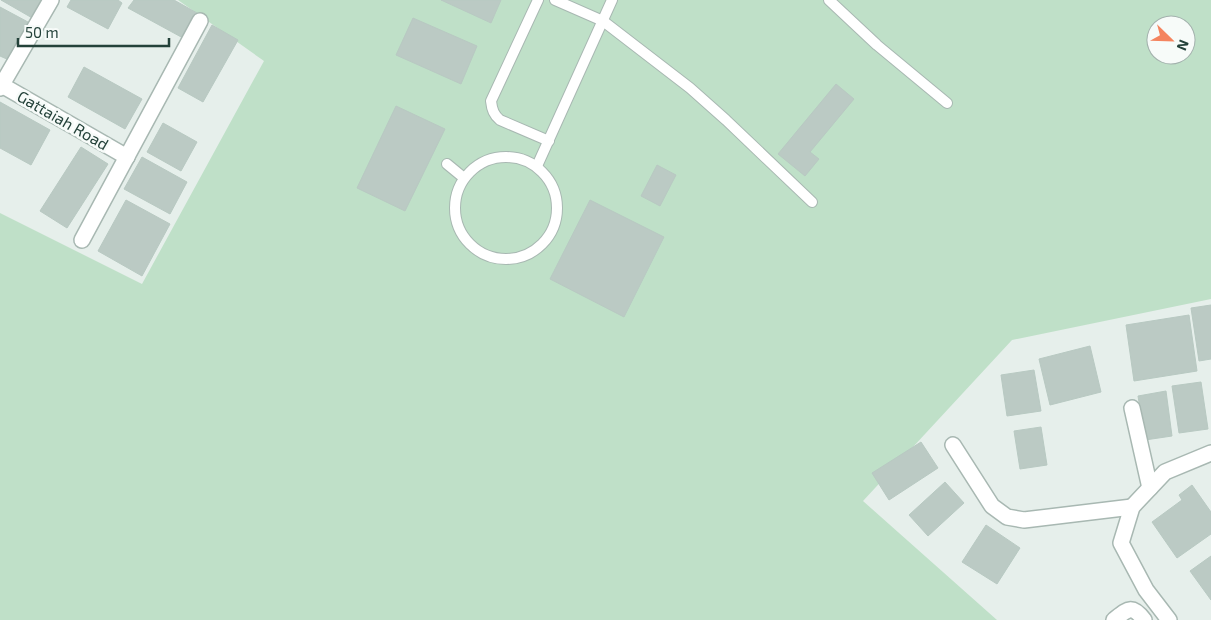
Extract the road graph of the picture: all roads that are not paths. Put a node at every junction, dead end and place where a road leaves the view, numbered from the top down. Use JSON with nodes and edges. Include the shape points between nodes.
{"nodes":[{"id":1,"x":50,"y":0,"type":"edge"},
{"id":2,"x":538,"y":0,"type":"edge"},
{"id":3,"x":555,"y":0,"type":"edge"},
{"id":4,"x":612,"y":0,"type":"edge"},
{"id":5,"x":829,"y":0,"type":"edge"},
{"id":6,"x":200,"y":21,"type":"dead end"},
{"id":7,"x":603,"y":22,"type":"junction"},
{"id":8,"x":0,"y":86,"type":"edge"},
{"id":9,"x":947,"y":104,"type":"dead end"},
{"id":10,"x":549,"y":141,"type":"junction"},
{"id":11,"x":127,"y":156,"type":"junction"},
{"id":12,"x":447,"y":164,"type":"dead end"},
{"id":13,"x":537,"y":166,"type":"junction"},
{"id":14,"x":464,"y":178,"type":"junction"},
{"id":15,"x":812,"y":202,"type":"dead end"},
{"id":16,"x":82,"y":240,"type":"dead end"},
{"id":17,"x":1132,"y":408,"type":"dead end"},
{"id":18,"x":953,"y":445,"type":"dead end"},
{"id":19,"x":1211,"y":453,"type":"edge"},
{"id":20,"x":1150,"y":488,"type":"junction"},
{"id":21,"x":1132,"y":506,"type":"junction"},
{"id":22,"x":1114,"y":620,"type":"edge"},
{"id":23,"x":1144,"y":620,"type":"edge"},
{"id":24,"x":1169,"y":620,"type":"edge"}],
"edges":[{"from":1,"to":8,"type":"street"},
{"from":2,"to":10,"type":"lane","via":[[491,101],[495,116],[500,120]]},
{"from":3,"to":7,"type":"lane"},
{"from":4,"to":7,"type":"lane"},
{"from":5,"to":9,"type":"lane"},
{"from":6,"to":11,"type":"street"},
{"from":7,"to":10,"type":"lane"},
{"from":7,"to":15,"type":"lane","via":[[690,88]]},
{"from":8,"to":11,"type":"street","name":"Gattaiah Road"},
{"from":10,"to":13,"type":"lane"},
{"from":11,"to":16,"type":"street"},
{"from":12,"to":14,"type":"lane"},
{"from":13,"to":14,"type":"lane","via":[[523,158],[490,158]]},
{"from":13,"to":14,"type":"lane","via":[[549,179],[556,195],[558,213],[552,230],[553,239],[528,254],[511,259],[493,258],[465,240],[457,225],[454,209]]},
{"from":17,"to":20,"type":"street"},
{"from":18,"to":21,"type":"street","via":[[992,506],[1007,517],[1024,520]]},
{"from":19,"to":20,"type":"street","via":[[1165,472]]},
{"from":20,"to":21,"type":"street"},
{"from":21,"to":24,"type":"street","via":[[1121,542],[1146,590]]},
{"from":22,"to":23,"type":"street","via":[[1133,609]]}]}
